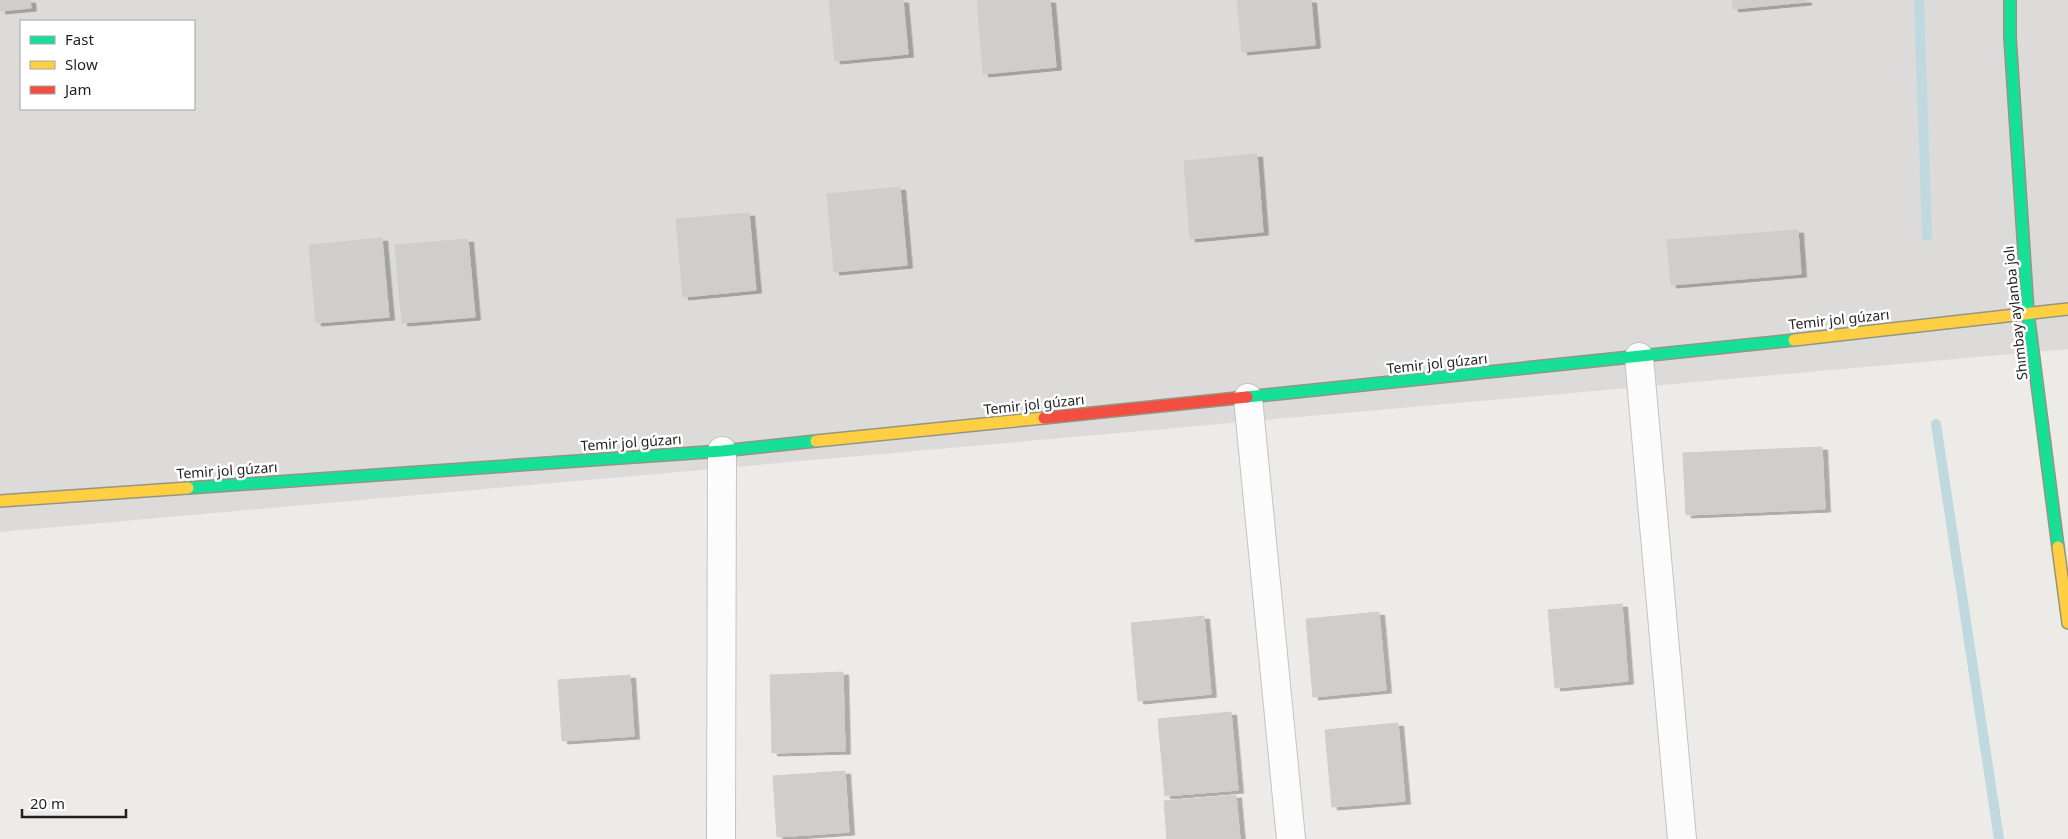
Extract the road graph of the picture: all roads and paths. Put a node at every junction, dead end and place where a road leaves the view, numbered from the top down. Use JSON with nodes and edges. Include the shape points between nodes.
{"nodes":[{"id":1,"x":2010,"y":0,"type":"edge"},
{"id":2,"x":2068,"y":310,"type":"edge"},
{"id":3,"x":2028,"y":313,"type":"junction"},
{"id":4,"x":1639,"y":357,"type":"junction"},
{"id":5,"x":1248,"y":398,"type":"junction"},
{"id":6,"x":722,"y":451,"type":"junction"},
{"id":7,"x":0,"y":501,"type":"edge"},
{"id":8,"x":2068,"y":622,"type":"edge"},
{"id":9,"x":721,"y":839,"type":"edge"},
{"id":10,"x":1291,"y":839,"type":"edge"},
{"id":11,"x":1682,"y":839,"type":"edge"}],
"edges":[{"from":1,"to":3,"type":"street","name":"Shımbay aylanba jolı"},
{"from":2,"to":3,"type":"street","name":"Temir jol gúzarı"},
{"from":3,"to":4,"type":"street","name":"Temir jol gúzarı"},
{"from":3,"to":8,"type":"street","name":"Shımbay aylanba jolı"},
{"from":4,"to":5,"type":"street","name":"Temir jol gúzarı"},
{"from":4,"to":11,"type":"street"},
{"from":5,"to":6,"type":"street","name":"Temir jol gúzarı"},
{"from":5,"to":10,"type":"street"},
{"from":6,"to":7,"type":"street","name":"Temir jol gúzarı"},
{"from":6,"to":9,"type":"street"}]}
